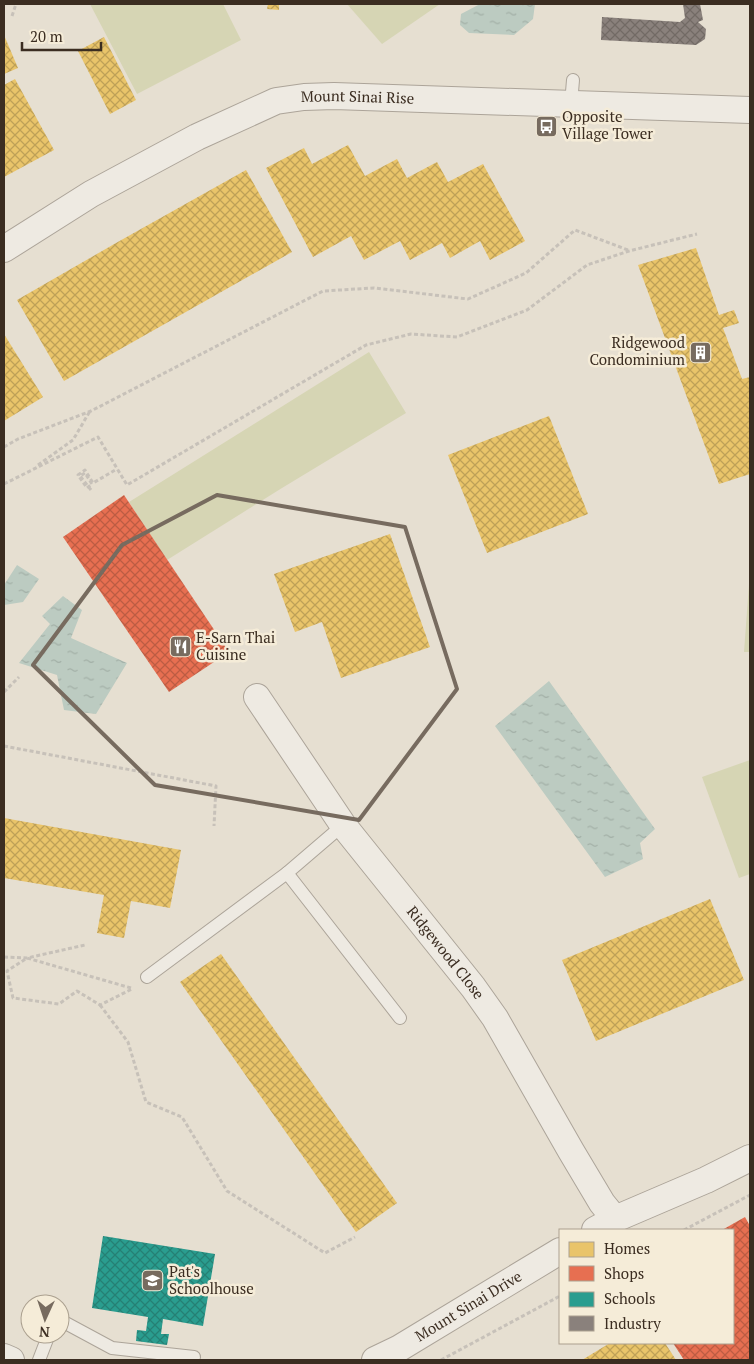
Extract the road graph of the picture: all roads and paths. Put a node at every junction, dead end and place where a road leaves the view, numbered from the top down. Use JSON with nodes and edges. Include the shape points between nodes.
{"nodes":[{"id":1,"x":16,"y":4,"type":"edge"},
{"id":2,"x":12,"y":16,"type":"dead end"},
{"id":3,"x":750,"y":110,"type":"edge"},
{"id":4,"x":697,"y":234,"type":"dead end"},
{"id":5,"x":4,"y":249,"type":"edge"},
{"id":6,"x":629,"y":250,"type":"junction"},
{"id":7,"x":91,"y":411,"type":"junction"},
{"id":8,"x":4,"y":447,"type":"edge"},
{"id":9,"x":117,"y":469,"type":"junction"},
{"id":10,"x":29,"y":472,"type":"junction"},
{"id":11,"x":4,"y":484,"type":"edge"},
{"id":12,"x":91,"y":490,"type":"dead end"},
{"id":13,"x":18,"y":677,"type":"dead end"},
{"id":14,"x":4,"y":692,"type":"edge"},
{"id":15,"x":257,"y":697,"type":"dead end"},
{"id":16,"x":4,"y":746,"type":"edge"},
{"id":17,"x":343,"y":824,"type":"junction"},
{"id":18,"x":214,"y":826,"type":"dead end"},
{"id":19,"x":286,"y":873,"type":"junction"},
{"id":20,"x":85,"y":945,"type":"dead end"},
{"id":21,"x":4,"y":957,"type":"edge"},
{"id":22,"x":27,"y":958,"type":"junction"},
{"id":23,"x":147,"y":977,"type":"dead end"},
{"id":24,"x":100,"y":1005,"type":"junction"},
{"id":25,"x":400,"y":1018,"type":"dead end"},
{"id":26,"x":750,"y":1158,"type":"edge"},
{"id":27,"x":750,"y":1195,"type":"edge"},
{"id":28,"x":605,"y":1224,"type":"edge"},
{"id":29,"x":686,"y":1229,"type":"edge"},
{"id":30,"x":355,"y":1237,"type":"dead end"},
{"id":31,"x":559,"y":1252,"type":"edge"},
{"id":32,"x":559,"y":1297,"type":"edge"},
{"id":33,"x":70,"y":1325,"type":"edge"},
{"id":34,"x":45,"y":1344,"type":"edge"},
{"id":35,"x":4,"y":1357,"type":"edge"},
{"id":36,"x":194,"y":1358,"type":"dead end"},
{"id":37,"x":11,"y":1360,"type":"edge"},
{"id":38,"x":39,"y":1360,"type":"edge"},
{"id":39,"x":375,"y":1360,"type":"edge"},
{"id":40,"x":441,"y":1360,"type":"edge"}],
"edges":[{"from":1,"to":2,"type":"path"},
{"from":3,"to":5,"type":"street","name":"Mount Sinai Rise","via":[[572,92],[334,96],[276,101],[197,137],[91,194]]},
{"from":4,"to":6,"type":"path"},
{"from":6,"to":7,"type":"path","via":[[575,230],[526,272],[468,300],[374,288],[323,291]]},
{"from":6,"to":9,"type":"path","via":[[587,265],[527,310],[457,337],[411,334],[366,345],[127,485]]},
{"from":7,"to":8,"type":"path"},
{"from":7,"to":10,"type":"path","via":[[73,440]]},
{"from":9,"to":10,"type":"path","via":[[98,437]]},
{"from":9,"to":12,"type":"path","via":[[93,483],[85,470],[78,475],[87,488],[92,484],[85,473],[80,476],[86,483]]},
{"from":10,"to":11,"type":"path"},
{"from":13,"to":14,"type":"path"},
{"from":15,"to":17,"type":"street","name":"Ridgewood Close"},
{"from":16,"to":18,"type":"path","via":[[216,786]]},
{"from":17,"to":19,"type":"lane"},
{"from":17,"to":28,"type":"street","name":"Ridgewood Close","via":[[495,1018],[602,1203]]},
{"from":19,"to":23,"type":"lane"},
{"from":19,"to":25,"type":"lane"},
{"from":20,"to":22,"type":"path"},
{"from":21,"to":22,"type":"path"},
{"from":22,"to":24,"type":"path","via":[[7,971],[13,998],[59,1004],[77,991]]},
{"from":22,"to":24,"type":"path","via":[[133,988]]},
{"from":24,"to":30,"type":"path","via":[[128,1042],[146,1102],[182,1117],[227,1191],[325,1254]]},
{"from":26,"to":28,"type":"street"},
{"from":27,"to":29,"type":"path"},
{"from":31,"to":39,"type":"street","name":"Mount Sinai Drive","via":[[398,1350]]},
{"from":32,"to":40,"type":"path"},
{"from":33,"to":36,"type":"lane","via":[[112,1348]]},
{"from":34,"to":38,"type":"lane"},
{"from":35,"to":37,"type":"street"}]}
